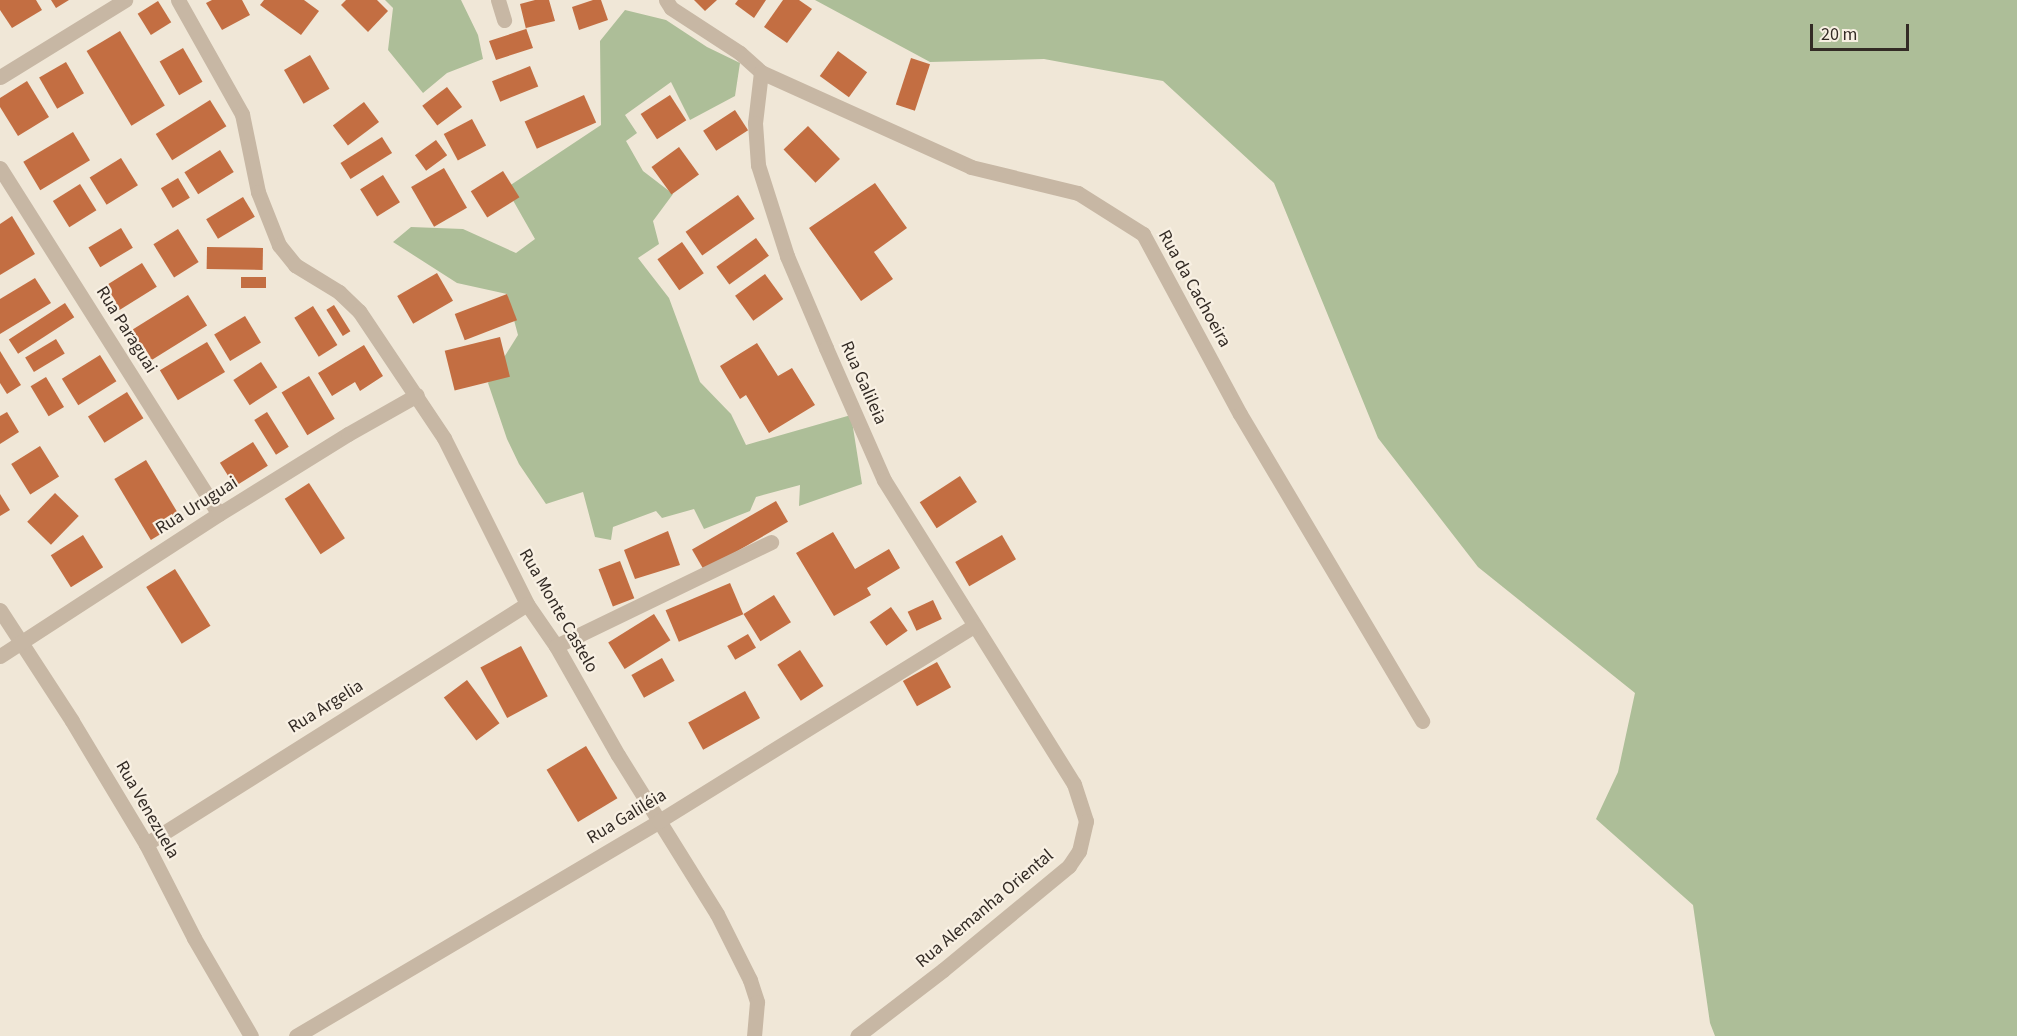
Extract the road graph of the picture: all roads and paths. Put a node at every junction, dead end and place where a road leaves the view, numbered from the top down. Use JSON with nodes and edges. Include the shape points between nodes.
{"nodes":[{"id":1,"x":125,"y":0,"type":"edge"},
{"id":2,"x":178,"y":0,"type":"edge"},
{"id":3,"x":498,"y":0,"type":"edge"},
{"id":4,"x":666,"y":0,"type":"edge"},
{"id":5,"x":504,"y":20,"type":"dead end"},
{"id":6,"x":761,"y":72,"type":"junction"},
{"id":7,"x":0,"y":77,"type":"edge"},
{"id":8,"x":0,"y":168,"type":"edge"},
{"id":9,"x":417,"y":395,"type":"junction"},
{"id":10,"x":219,"y":514,"type":"junction"},
{"id":11,"x":771,"y":542,"type":"dead end"},
{"id":12,"x":527,"y":604,"type":"junction"},
{"id":13,"x":0,"y":610,"type":"edge"},
{"id":14,"x":974,"y":626,"type":"junction"},
{"id":15,"x":22,"y":643,"type":"junction"},
{"id":16,"x":556,"y":646,"type":"junction"},
{"id":17,"x":0,"y":656,"type":"edge"},
{"id":18,"x":1422,"y":721,"type":"dead end"},
{"id":19,"x":1074,"y":784,"type":"joint"},
{"id":20,"x":659,"y":821,"type":"junction"},
{"id":21,"x":146,"y":844,"type":"junction"},
{"id":22,"x":250,"y":1036,"type":"edge"},
{"id":23,"x":296,"y":1036,"type":"edge"},
{"id":24,"x":754,"y":1036,"type":"edge"},
{"id":25,"x":857,"y":1036,"type":"edge"}],
"edges":[{"from":1,"to":7,"type":"street"},
{"from":2,"to":9,"type":"street","name":"Rua Monte Castelo","via":[[242,114],[258,192],[279,245],[295,265],[339,292],[359,311]]},
{"from":3,"to":5,"type":"street"},
{"from":4,"to":6,"type":"street","via":[[671,8],[740,53]]},
{"from":6,"to":14,"type":"street","name":"Rua Galileia","via":[[755,145],[764,192],[787,256],[884,480]]},
{"from":6,"to":18,"type":"street","name":"Rua da Cachoeira","via":[[971,167],[1078,193],[1143,234],[1240,414]]},
{"from":8,"to":10,"type":"street","name":"Rua Paraguai"},
{"from":9,"to":10,"type":"street","name":"Rua Uruguai"},
{"from":9,"to":12,"type":"street","name":"Rua Monte Castelo","via":[[444,438]]},
{"from":10,"to":15,"type":"street","name":"Rua Uruguai"},
{"from":11,"to":16,"type":"street"},
{"from":12,"to":16,"type":"street","name":"Rua Monte Castelo"},
{"from":12,"to":21,"type":"street","name":"Rua Argelia"},
{"from":13,"to":15,"type":"street","name":"Rua Venezuela"},
{"from":14,"to":19,"type":"street","name":"Rua Galileia"},
{"from":14,"to":20,"type":"street","name":"Rua Galiléia"},
{"from":15,"to":17,"type":"street","name":"Rua Uruguai"},
{"from":15,"to":21,"type":"street","name":"Rua Venezuela"},
{"from":16,"to":20,"type":"street","name":"Rua Monte Castelo"},
{"from":19,"to":25,"type":"street","name":"Rua Alemanha Oriental","via":[[1086,821],[1079,851],[1069,866]]},
{"from":20,"to":23,"type":"street","name":"Rua Galiléia"},
{"from":20,"to":24,"type":"street","name":"Rua Monte Castelo","via":[[717,914],[750,980],[757,1002]]},
{"from":21,"to":22,"type":"street","name":"Rua Venezuela"}]}
